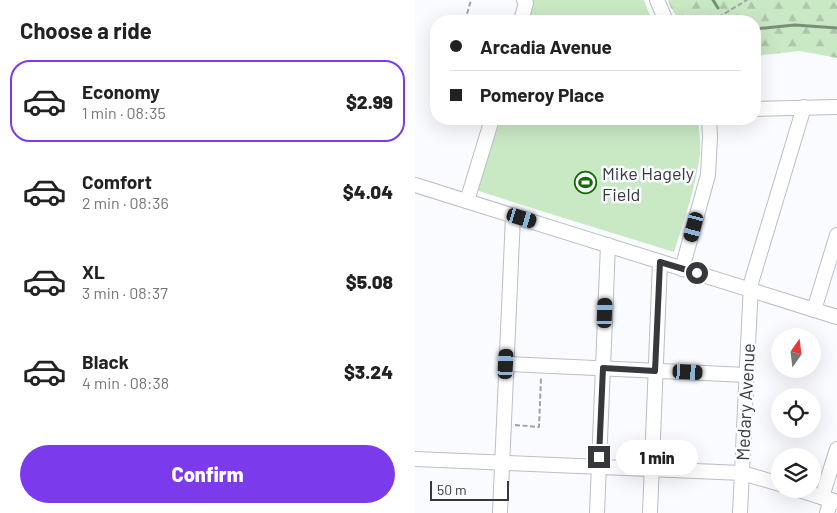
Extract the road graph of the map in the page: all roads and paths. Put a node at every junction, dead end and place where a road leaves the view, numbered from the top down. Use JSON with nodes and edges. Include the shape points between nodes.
{"nodes":[{"id":1,"x":471,"y":0,"type":"edge"},
{"id":2,"x":524,"y":0,"type":"edge"},
{"id":3,"x":657,"y":0,"type":"edge"},
{"id":4,"x":747,"y":0,"type":"edge"},
{"id":5,"x":466,"y":15,"type":"edge"},
{"id":6,"x":522,"y":15,"type":"edge"},
{"id":7,"x":663,"y":15,"type":"edge"},
{"id":8,"x":722,"y":15,"type":"edge"},
{"id":9,"x":804,"y":107,"type":"junction"},
{"id":10,"x":837,"y":107,"type":"edge"},
{"id":11,"x":761,"y":109,"type":"edge"},
{"id":12,"x":490,"y":125,"type":"edge"},
{"id":13,"x":709,"y":125,"type":"edge"},
{"id":14,"x":415,"y":185,"type":"edge"},
{"id":15,"x":415,"y":192,"type":"edge"},
{"id":16,"x":467,"y":201,"type":"junction"},
{"id":17,"x":513,"y":216,"type":"junction"},
{"id":18,"x":837,"y":235,"type":"edge"},
{"id":19,"x":608,"y":246,"type":"junction"},
{"id":20,"x":660,"y":262,"type":"junction"},
{"id":21,"x":683,"y":269,"type":"junction"},
{"id":22,"x":751,"y":290,"type":"junction"},
{"id":23,"x":814,"y":310,"type":"junction"},
{"id":24,"x":837,"y":317,"type":"edge"},
{"id":25,"x":506,"y":364,"type":"junction"},
{"id":26,"x":541,"y":366,"type":"junction"},
{"id":27,"x":603,"y":368,"type":"junction"},
{"id":28,"x":655,"y":371,"type":"junction"},
{"id":29,"x":747,"y":375,"type":"junction"},
{"id":30,"x":512,"y":425,"type":"dead end"},
{"id":31,"x":837,"y":449,"type":"edge"},
{"id":32,"x":415,"y":459,"type":"edge"},
{"id":33,"x":502,"y":463,"type":"junction"},
{"id":34,"x":599,"y":467,"type":"junction"},
{"id":35,"x":651,"y":469,"type":"junction"},
{"id":36,"x":742,"y":473,"type":"junction"},
{"id":37,"x":771,"y":481,"type":"edge"},
{"id":38,"x":817,"y":498,"type":"edge"},
{"id":39,"x":829,"y":503,"type":"edge"},
{"id":40,"x":500,"y":513,"type":"edge"},
{"id":41,"x":597,"y":513,"type":"edge"},
{"id":42,"x":649,"y":513,"type":"edge"},
{"id":43,"x":740,"y":513,"type":"edge"}],
"edges":[{"from":1,"to":5,"type":"path"},
{"from":2,"to":6,"type":"street"},
{"from":3,"to":7,"type":"street"},
{"from":4,"to":8,"type":"path"},
{"from":9,"to":10,"type":"street"},
{"from":9,"to":11,"type":"street"},
{"from":9,"to":22,"type":"street","name":"Medary Avenue"},
{"from":12,"to":16,"type":"street"},
{"from":13,"to":21,"type":"street","via":[[708,175]]},
{"from":14,"to":15,"type":"street"},
{"from":14,"to":16,"type":"street"},
{"from":16,"to":17,"type":"street"},
{"from":17,"to":19,"type":"street"},
{"from":17,"to":25,"type":"street"},
{"from":18,"to":23,"type":"street"},
{"from":19,"to":20,"type":"street"},
{"from":19,"to":27,"type":"street"},
{"from":20,"to":21,"type":"street"},
{"from":20,"to":28,"type":"street"},
{"from":21,"to":22,"type":"street"},
{"from":22,"to":23,"type":"street"},
{"from":22,"to":29,"type":"street","name":"Medary Avenue"},
{"from":23,"to":24,"type":"street"},
{"from":25,"to":26,"type":"street"},
{"from":25,"to":33,"type":"street"},
{"from":26,"to":27,"type":"street"},
{"from":26,"to":30,"type":"path","via":[[539,427]]},
{"from":27,"to":28,"type":"street"},
{"from":27,"to":34,"type":"street"},
{"from":28,"to":29,"type":"street"},
{"from":28,"to":35,"type":"street"},
{"from":29,"to":36,"type":"street","name":"Medary Avenue"},
{"from":31,"to":39,"type":"street"},
{"from":32,"to":33,"type":"street"},
{"from":33,"to":34,"type":"street"},
{"from":33,"to":40,"type":"street"},
{"from":34,"to":35,"type":"street"},
{"from":34,"to":41,"type":"street"},
{"from":35,"to":36,"type":"street"},
{"from":35,"to":42,"type":"street"},
{"from":36,"to":37,"type":"street"},
{"from":36,"to":43,"type":"street","name":"Medary Avenue"},
{"from":38,"to":39,"type":"street"}]}
